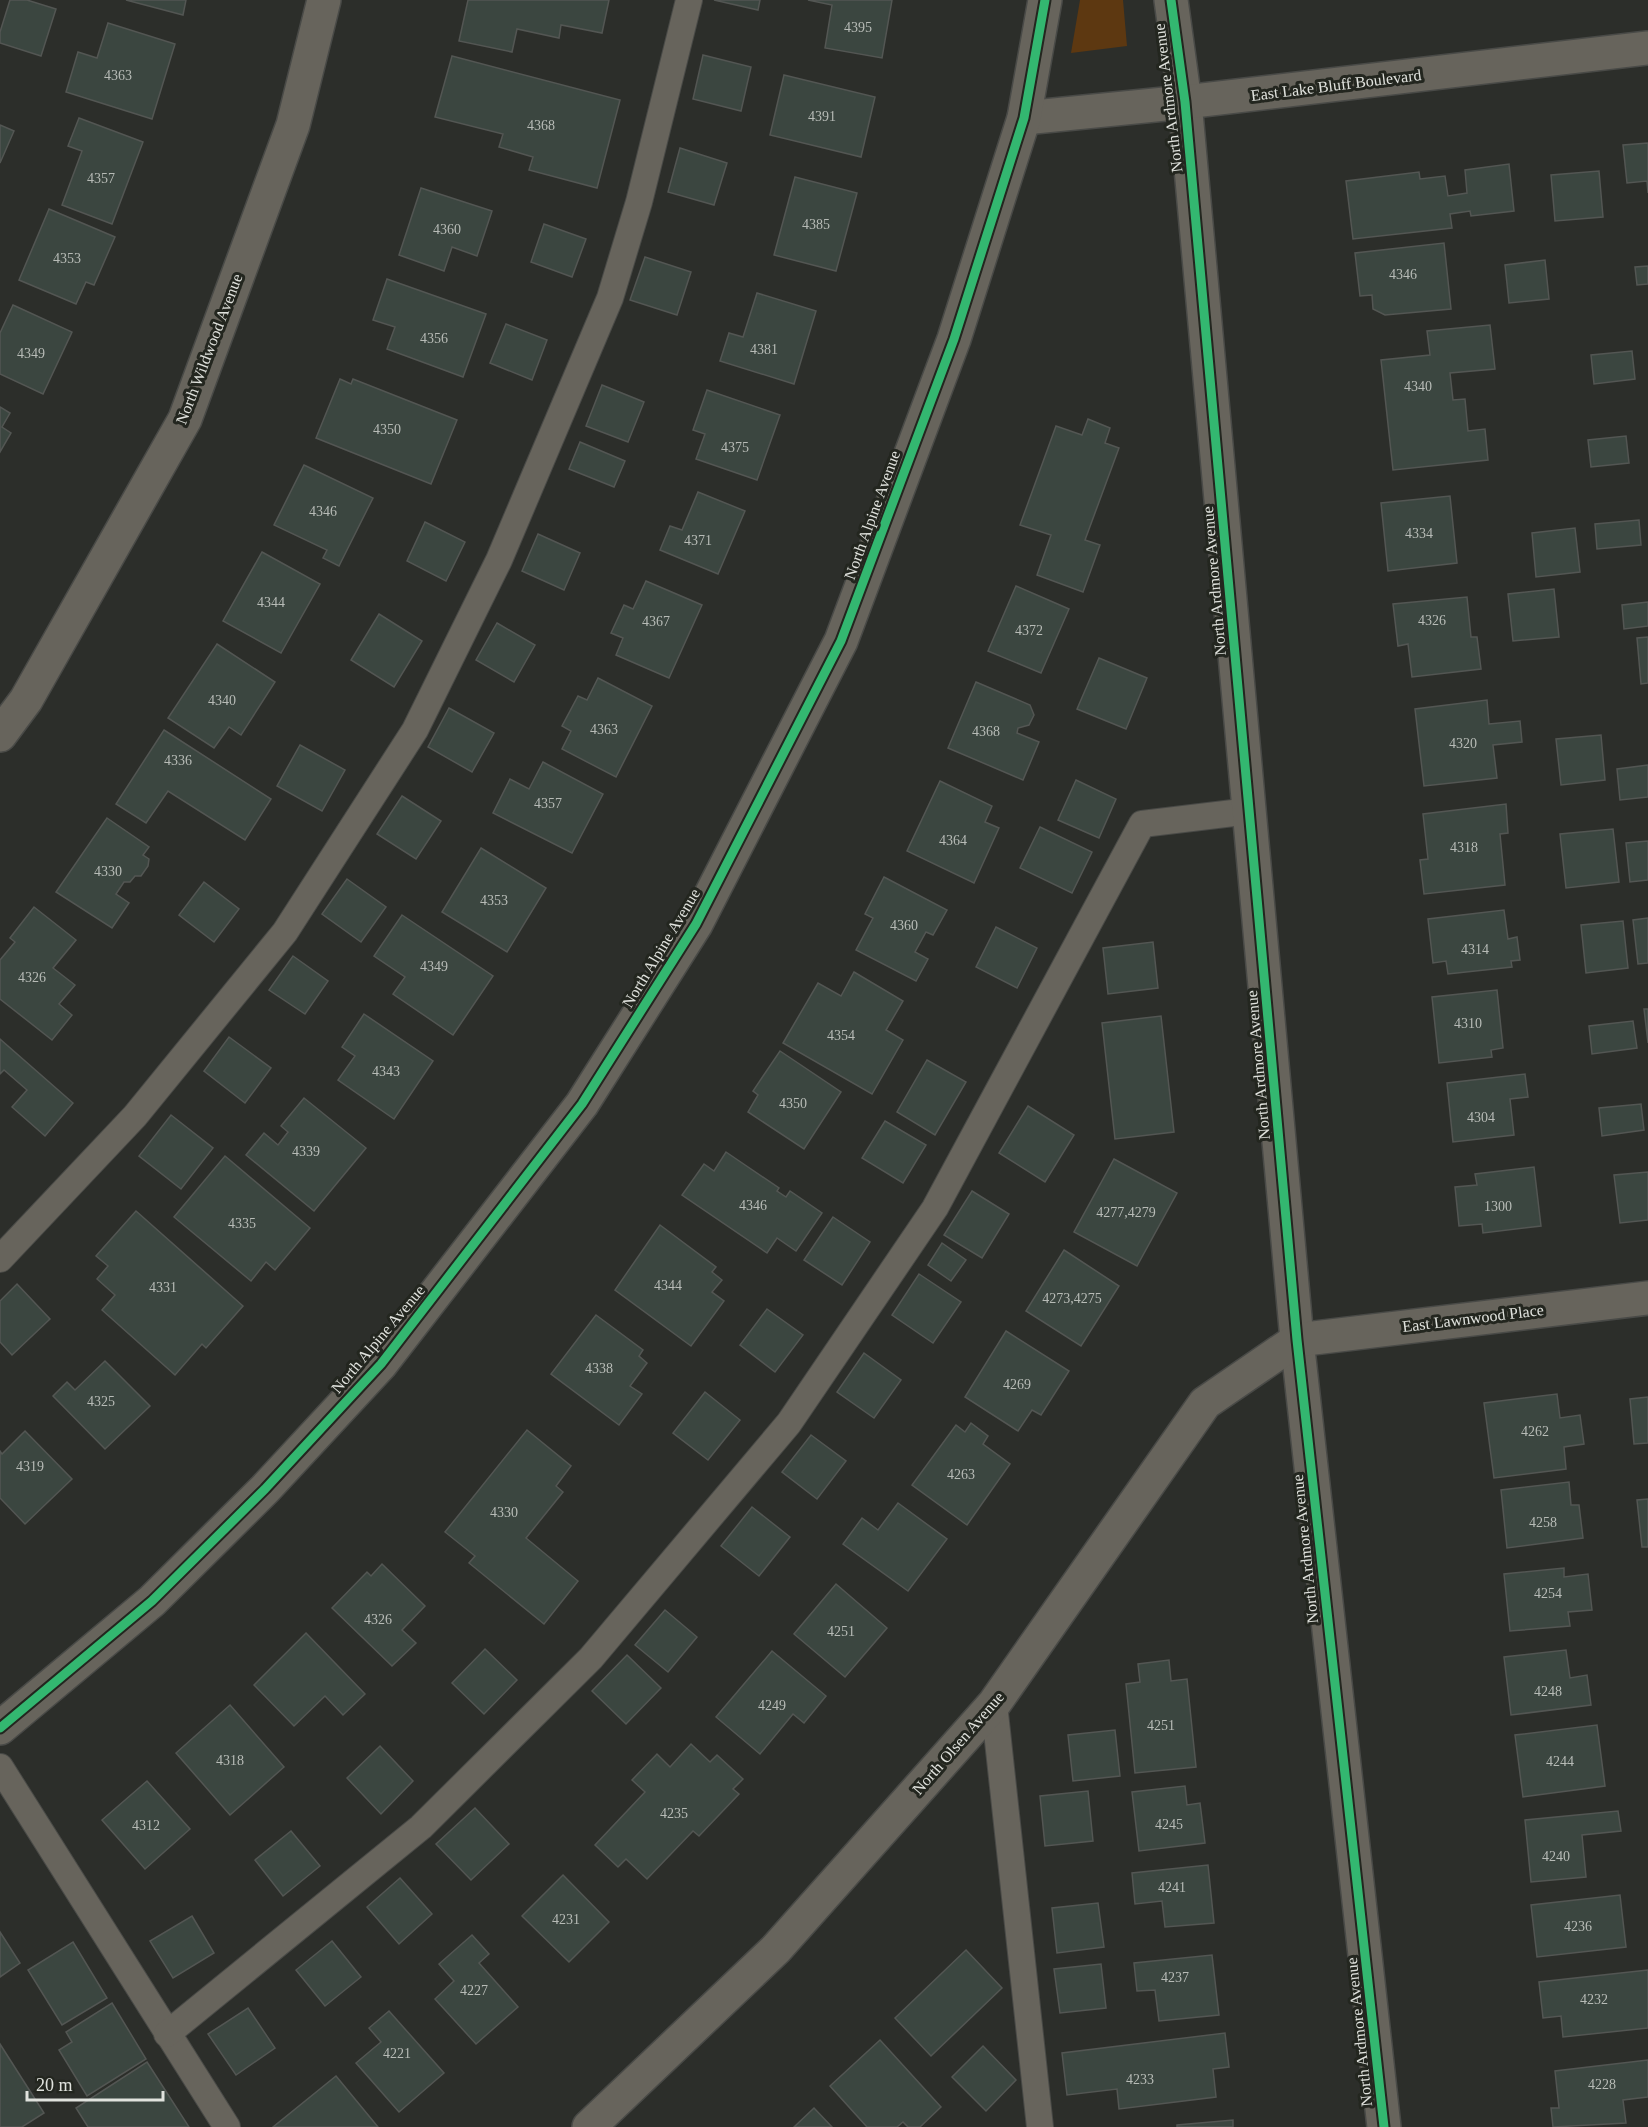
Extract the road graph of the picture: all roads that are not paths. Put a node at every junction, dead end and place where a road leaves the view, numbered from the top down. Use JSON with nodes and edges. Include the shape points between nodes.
{"nodes":[{"id":1,"x":324,"y":0,"type":"edge"},
{"id":2,"x":689,"y":0,"type":"edge"},
{"id":3,"x":1045,"y":0,"type":"edge"},
{"id":4,"x":1171,"y":0,"type":"edge"},
{"id":5,"x":1648,"y":48,"type":"edge"},
{"id":6,"x":1185,"y":102,"type":"junction"},
{"id":7,"x":1024,"y":118,"type":"junction"},
{"id":8,"x":0,"y":735,"type":"edge"},
{"id":9,"x":1250,"y":811,"type":"junction"},
{"id":10,"x":0,"y":1259,"type":"edge"},
{"id":11,"x":1648,"y":1298,"type":"edge"},
{"id":12,"x":1297,"y":1340,"type":"junction"},
{"id":13,"x":994,"y":1704,"type":"junction"},
{"id":14,"x":0,"y":1728,"type":"edge"},
{"id":15,"x":0,"y":1767,"type":"edge"},
{"id":16,"x":167,"y":2034,"type":"junction"},
{"id":17,"x":227,"y":2127,"type":"edge"},
{"id":18,"x":589,"y":2127,"type":"edge"},
{"id":19,"x":1040,"y":2127,"type":"edge"},
{"id":20,"x":1384,"y":2127,"type":"edge"}],
"edges":[{"from":1,"to":8,"type":"street","name":"North Wildwood Avenue","via":[[292,125],[185,418],[26,700]]},
{"from":2,"to":10,"type":"lane","via":[[639,202],[610,298],[499,560],[415,730],[285,932],[135,1116]]},
{"from":3,"to":7,"type":"street","name":"North Alpine Avenue"},
{"from":4,"to":6,"type":"street","name":"North Ardmore Avenue"},
{"from":5,"to":6,"type":"street","name":"East Lake Bluff Boulevard"},
{"from":6,"to":7,"type":"street","name":"East Lake Bluff Boulevard"},
{"from":6,"to":9,"type":"street","name":"North Ardmore Avenue"},
{"from":7,"to":14,"type":"street","name":"North Alpine Avenue","via":[[954,339],[841,641],[696,924],[595,1084],[381,1364],[265,1489],[152,1601]]},
{"from":9,"to":12,"type":"street","name":"North Ardmore Avenue"},
{"from":9,"to":16,"type":"lane","via":[[1142,824],[935,1208],[789,1423],[591,1658],[421,1827]]},
{"from":11,"to":12,"type":"street","name":"East Lawnwood Place"},
{"from":12,"to":13,"type":"street","name":"North Olsen Avenue","via":[[1205,1403]]},
{"from":12,"to":20,"type":"street","name":"North Ardmore Avenue"},
{"from":13,"to":18,"type":"street","name":"North Olsen Avenue","via":[[776,1949]]},
{"from":13,"to":19,"type":"lane"},
{"from":15,"to":16,"type":"lane"},
{"from":16,"to":17,"type":"lane"}]}
